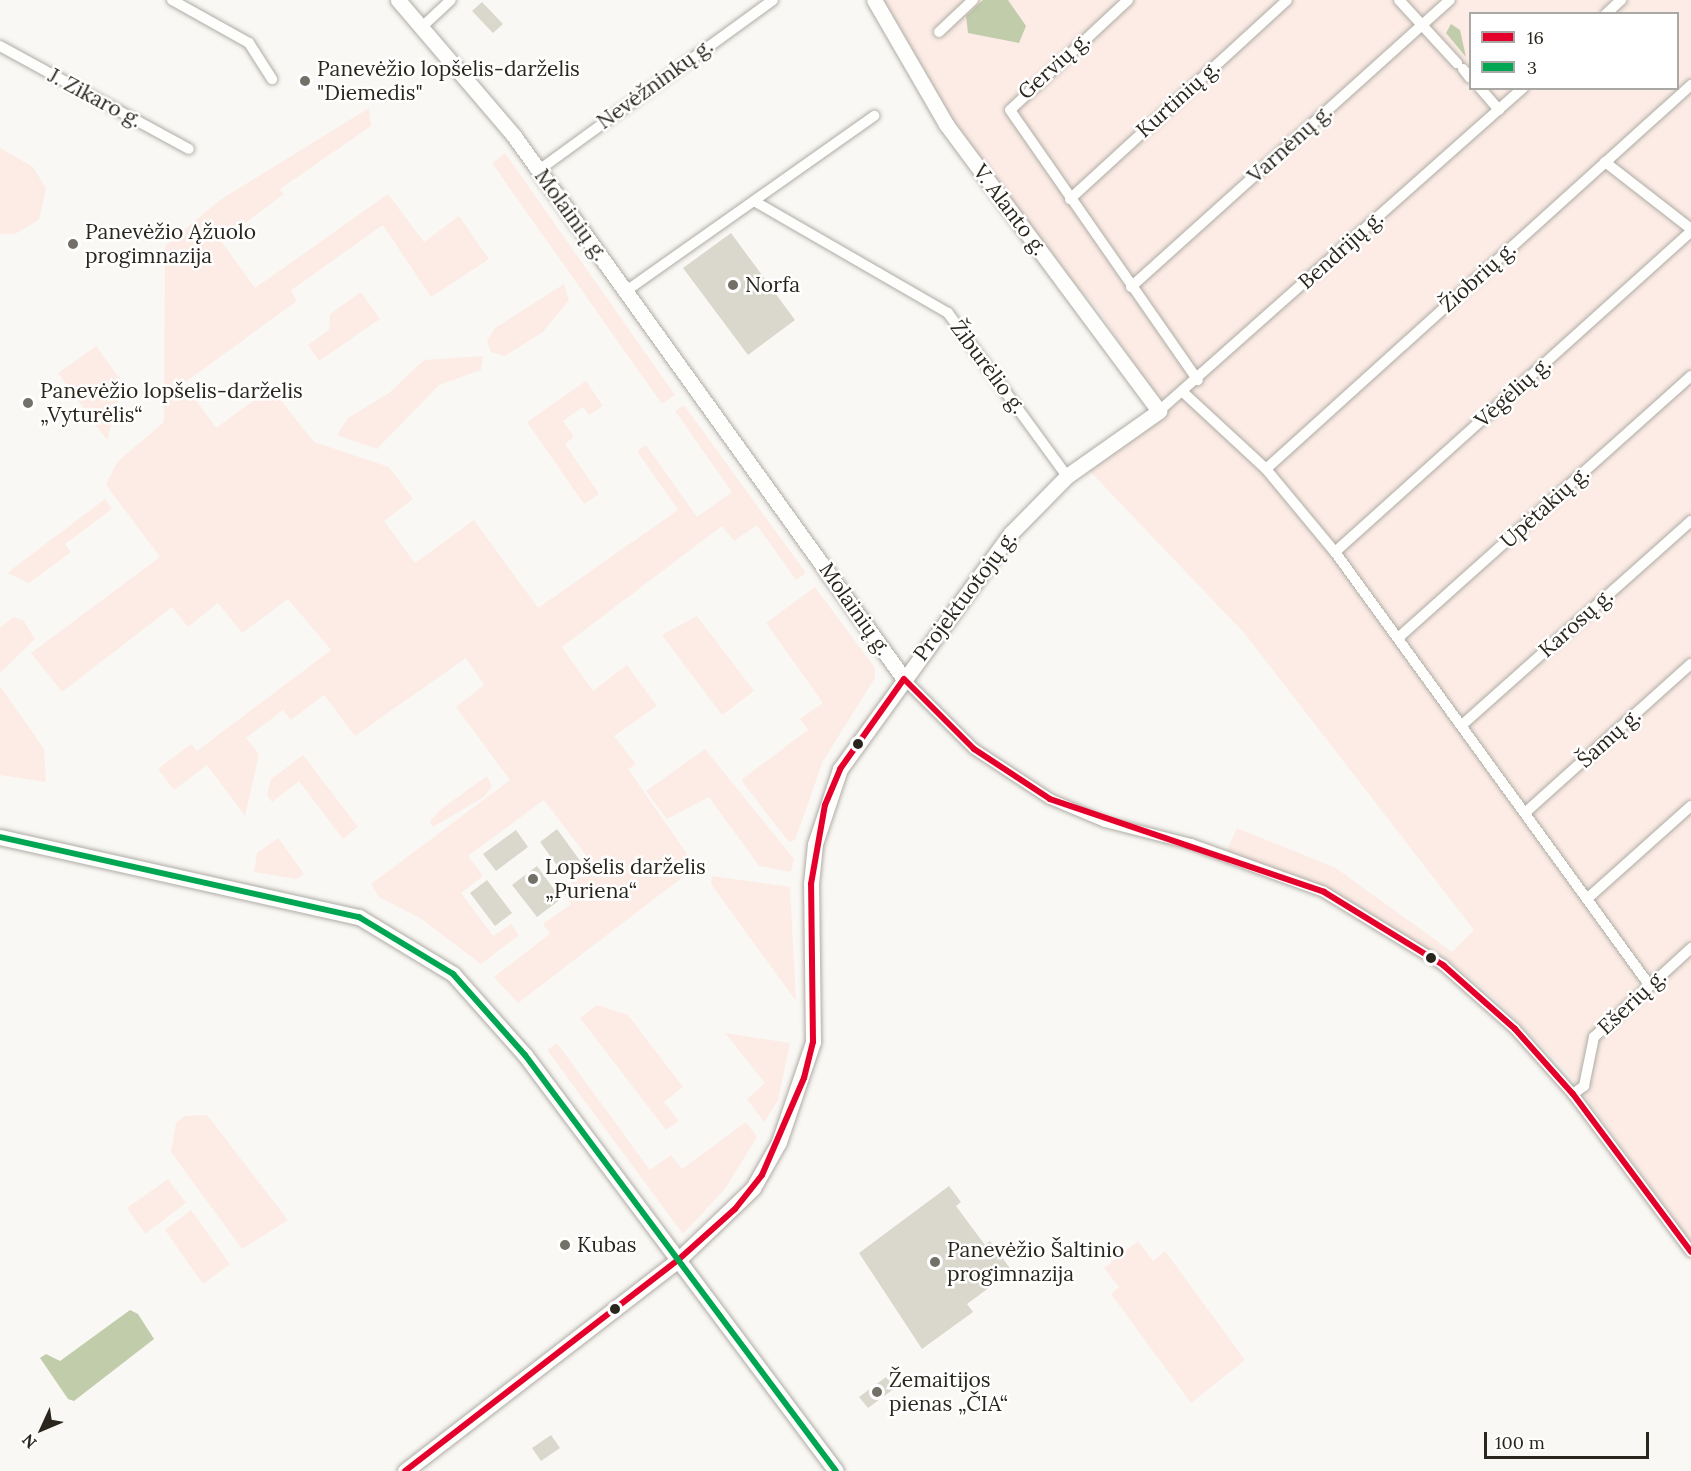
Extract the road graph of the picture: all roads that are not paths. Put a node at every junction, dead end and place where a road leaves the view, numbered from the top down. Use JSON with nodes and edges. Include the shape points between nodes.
{"nodes":[{"id":1,"x":172,"y":0,"type":"edge"},
{"id":2,"x":398,"y":0,"type":"edge"},
{"id":3,"x":451,"y":0,"type":"edge"},
{"id":4,"x":773,"y":0,"type":"edge"},
{"id":5,"x":874,"y":0,"type":"edge"},
{"id":6,"x":974,"y":0,"type":"edge"},
{"id":7,"x":1128,"y":0,"type":"edge"},
{"id":8,"x":1287,"y":0,"type":"edge"},
{"id":9,"x":1399,"y":0,"type":"edge"},
{"id":10,"x":1450,"y":0,"type":"edge"},
{"id":11,"x":1621,"y":0,"type":"edge"},
{"id":12,"x":1608,"y":12,"type":"edge"},
{"id":13,"x":1422,"y":25,"type":"junction"},
{"id":14,"x":423,"y":26,"type":"junction"},
{"id":15,"x":939,"y":32,"type":"dead end"},
{"id":16,"x":0,"y":46,"type":"edge"},
{"id":17,"x":1463,"y":70,"type":"edge"},
{"id":18,"x":272,"y":78,"type":"dead end"},
{"id":19,"x":1691,"y":85,"type":"edge"},
{"id":20,"x":1482,"y":90,"type":"edge"},
{"id":21,"x":1521,"y":90,"type":"edge"},
{"id":22,"x":1499,"y":110,"type":"junction"},
{"id":23,"x":874,"y":116,"type":"dead end"},
{"id":24,"x":189,"y":149,"type":"dead end"},
{"id":25,"x":1605,"y":162,"type":"junction"},
{"id":26,"x":539,"y":170,"type":"junction"},
{"id":27,"x":1070,"y":199,"type":"junction"},
{"id":28,"x":754,"y":201,"type":"junction"},
{"id":29,"x":1691,"y":230,"type":"edge"},
{"id":30,"x":1131,"y":287,"type":"junction"},
{"id":31,"x":626,"y":291,"type":"junction"},
{"id":32,"x":1691,"y":376,"type":"edge"},
{"id":33,"x":1198,"y":380,"type":"junction"},
{"id":34,"x":1184,"y":393,"type":"junction"},
{"id":35,"x":1159,"y":411,"type":"junction"},
{"id":36,"x":1266,"y":469,"type":"junction"},
{"id":37,"x":1067,"y":476,"type":"junction"},
{"id":38,"x":1691,"y":521,"type":"edge"},
{"id":39,"x":1335,"y":552,"type":"junction"},
{"id":40,"x":1398,"y":638,"type":"junction"},
{"id":41,"x":1691,"y":664,"type":"edge"},
{"id":42,"x":904,"y":679,"type":"junction"},
{"id":43,"x":1462,"y":725,"type":"junction"},
{"id":44,"x":1691,"y":806,"type":"edge"},
{"id":45,"x":1527,"y":811,"type":"junction"},
{"id":46,"x":0,"y":837,"type":"edge"},
{"id":47,"x":1588,"y":898,"type":"junction"},
{"id":48,"x":1691,"y":948,"type":"edge"},
{"id":49,"x":1650,"y":986,"type":"junction"},
{"id":50,"x":1573,"y":1094,"type":"junction"},
{"id":51,"x":1691,"y":1252,"type":"edge"},
{"id":52,"x":678,"y":1260,"type":"junction"},
{"id":53,"x":405,"y":1471,"type":"edge"},
{"id":54,"x":836,"y":1471,"type":"edge"}],
"edges":[{"from":1,"to":18,"type":"street","via":[[249,43]]},
{"from":2,"to":14,"type":"main road","name":"Molainių g."},
{"from":3,"to":14,"type":"street"},
{"from":4,"to":26,"type":"street","name":"Nevėžninkų g."},
{"from":5,"to":35,"type":"main road","name":"V. Alanto g.","via":[[946,124]]},
{"from":6,"to":15,"type":"street"},
{"from":7,"to":27,"type":"street","name":"Gervių g.","via":[[1010,111]]},
{"from":8,"to":27,"type":"street","name":"Kurtinių g."},
{"from":9,"to":13,"type":"street"},
{"from":10,"to":13,"type":"street","name":"Varnėnų g."},
{"from":11,"to":12,"type":"street"},
{"from":13,"to":17,"type":"street"},
{"from":13,"to":30,"type":"street","name":"Varnėnų g."},
{"from":14,"to":26,"type":"main road","name":"Molainių g."},
{"from":16,"to":24,"type":"street","name":"J. Zikaro g."},
{"from":19,"to":25,"type":"street","name":"Žiobrių g."},
{"from":20,"to":22,"type":"street"},
{"from":21,"to":22,"type":"street","name":"Bendrijų g."},
{"from":22,"to":33,"type":"street","name":"Bendrijų g."},
{"from":23,"to":28,"type":"street"},
{"from":25,"to":29,"type":"street"},
{"from":25,"to":36,"type":"street","name":"Žiobrių g."},
{"from":26,"to":31,"type":"main road","name":"Molainių g."},
{"from":27,"to":30,"type":"street"},
{"from":28,"to":31,"type":"street"},
{"from":28,"to":37,"type":"street","name":"Žiburėlio g.","via":[[859,259],[959,323]]},
{"from":29,"to":39,"type":"street","name":"Vėgėlių g."},
{"from":30,"to":33,"type":"street"},
{"from":31,"to":42,"type":"main road","name":"Molainių g."},
{"from":32,"to":40,"type":"street","name":"Upėtakių g."},
{"from":33,"to":34,"type":"street","name":"Bendrijų g."},
{"from":34,"to":35,"type":"street","name":"Bendrijų g."},
{"from":34,"to":36,"type":"street"},
{"from":35,"to":37,"type":"main road","name":"Projektuotojų g."},
{"from":36,"to":39,"type":"street"},
{"from":37,"to":42,"type":"main road","name":"Projektuotojų g.","via":[[1011,533]]},
{"from":38,"to":43,"type":"street","name":"Karosų g."},
{"from":39,"to":40,"type":"street"},
{"from":40,"to":43,"type":"street"},
{"from":41,"to":45,"type":"street","name":"Šamų g."},
{"from":42,"to":50,"type":"street","name":"Molainių g.","via":[[974,748],[1050,799],[1105,822],[1191,844],[1299,882],[1386,929],[1489,1004]]},
{"from":42,"to":52,"type":"main road","name":"Projektuotojų g.","via":[[840,769],[815,844],[811,912],[816,1011],[804,1078],[753,1188]]},
{"from":43,"to":45,"type":"street"},
{"from":44,"to":47,"type":"street"},
{"from":45,"to":47,"type":"street"},
{"from":46,"to":52,"type":"main road","via":[[359,917],[437,961],[498,1021]]},
{"from":47,"to":49,"type":"street"},
{"from":48,"to":49,"type":"street","name":"Ešerių g."},
{"from":49,"to":50,"type":"street","name":"Ešerių g.","via":[[1594,1037],[1584,1086]]},
{"from":50,"to":51,"type":"street","name":"Molainių g."},
{"from":52,"to":53,"type":"main road","name":"Projektuotojų g."},
{"from":52,"to":54,"type":"main road"}]}
